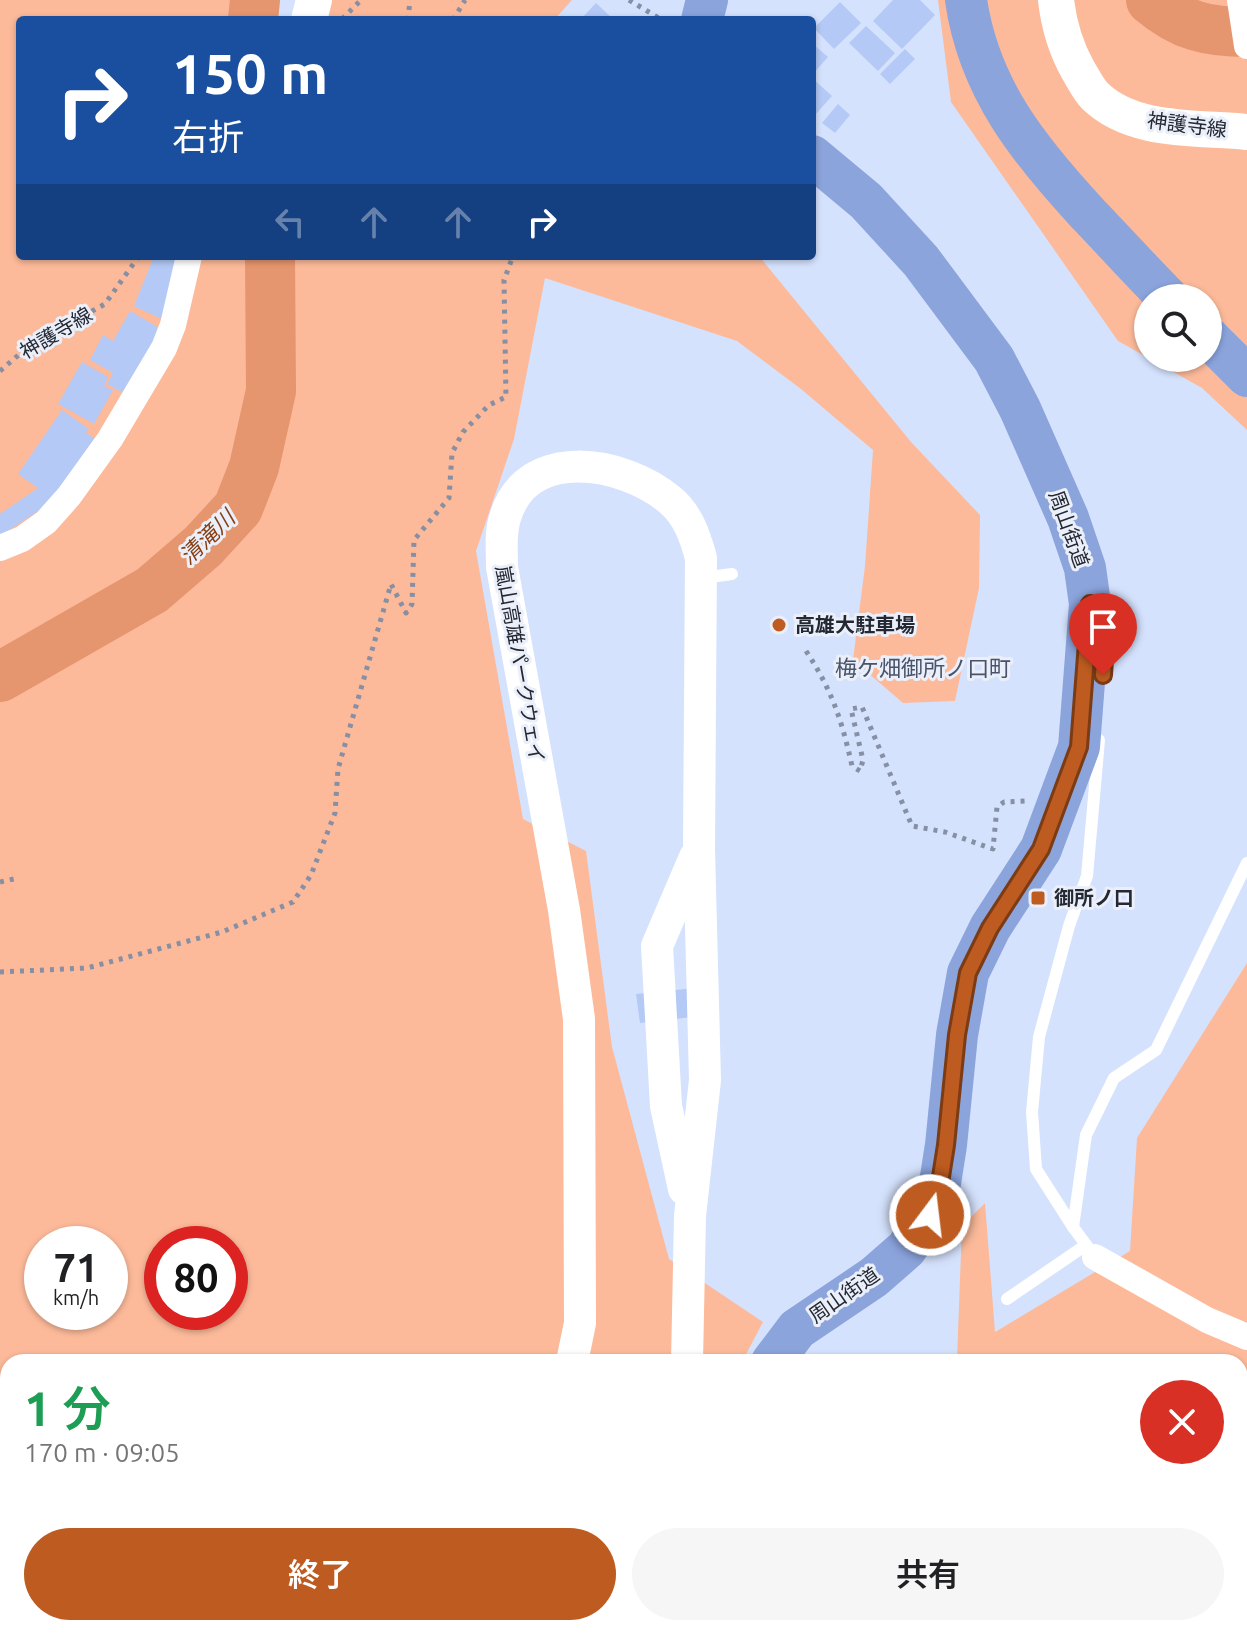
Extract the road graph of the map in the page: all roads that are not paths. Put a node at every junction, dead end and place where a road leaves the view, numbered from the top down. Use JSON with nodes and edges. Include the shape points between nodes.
{"nodes":[{"id":1,"x":966,"y":0,"type":"edge"},
{"id":2,"x":1056,"y":0,"type":"edge"},
{"id":3,"x":1240,"y":0,"type":"edge"},
{"id":4,"x":1247,"y":46,"type":"edge"},
{"id":5,"x":1247,"y":132,"type":"edge"},
{"id":6,"x":816,"y":159,"type":"edge"},
{"id":7,"x":188,"y":260,"type":"edge"},
{"id":8,"x":1155,"y":284,"type":"edge"},
{"id":9,"x":1222,"y":351,"type":"edge"},
{"id":10,"x":1247,"y":376,"type":"edge"},
{"id":11,"x":0,"y":548,"type":"edge"},
{"id":12,"x":1100,"y":722,"type":"dead end"},
{"id":13,"x":699,"y":849,"type":"junction"},
{"id":14,"x":1247,"y":863,"type":"edge"},
{"id":15,"x":690,"y":1216,"type":"junction"},
{"id":16,"x":1073,"y":1227,"type":"junction"},
{"id":17,"x":1090,"y":1251,"type":"junction"},
{"id":18,"x":1007,"y":1299,"type":"dead end"},
{"id":19,"x":1247,"y":1337,"type":"edge"},
{"id":20,"x":574,"y":1354,"type":"edge"},
{"id":21,"x":687,"y":1354,"type":"edge"},
{"id":22,"x":778,"y":1354,"type":"edge"}],
"edges":[{"from":1,"to":8,"type":"highway","via":[[980,60],[999,103],[1043,164]]},
{"from":2,"to":5,"type":"main road","name":"神護寺線","via":[[1060,31],[1072,59],[1093,94],[1117,112],[1153,124]]},
{"from":3,"to":4,"type":"street"},
{"from":6,"to":22,"type":"highway","name":"周山街道","via":[[866,201],[921,261],[994,359],[1068,518],[1095,617],[1079,747],[1041,849],[968,973],[944,1157],[930,1215],[906,1249],[797,1329]]},
{"from":7,"to":11,"type":"street","via":[[164,348],[110,439],[46,522]]},
{"from":9,"to":10,"type":"highway"},
{"from":12,"to":16,"type":"lane","via":[[1087,876],[1039,1037],[1032,1112],[1036,1169]]},
{"from":13,"to":15,"type":"street","name":"嵐山高雄パークウェイ","via":[[705,1080]]},
{"from":13,"to":15,"type":"street","name":"嵐山高雄パークウェイ","via":[[657,946],[666,1106]]},
{"from":13,"to":20,"type":"street","name":"嵐山高雄パークウェイ","via":[[717,576],[701,558],[686,518],[648,484],[578,466],[543,471],[519,490],[504,519],[502,567],[579,1019],[580,1323]]},
{"from":14,"to":16,"type":"lane","via":[[1156,1050],[1114,1078],[1086,1135]]},
{"from":15,"to":21,"type":"street","name":"嵐山高雄パークウェイ"},
{"from":16,"to":17,"type":"lane"},
{"from":17,"to":18,"type":"lane"},
{"from":17,"to":19,"type":"street","via":[[1207,1320]]}]}
